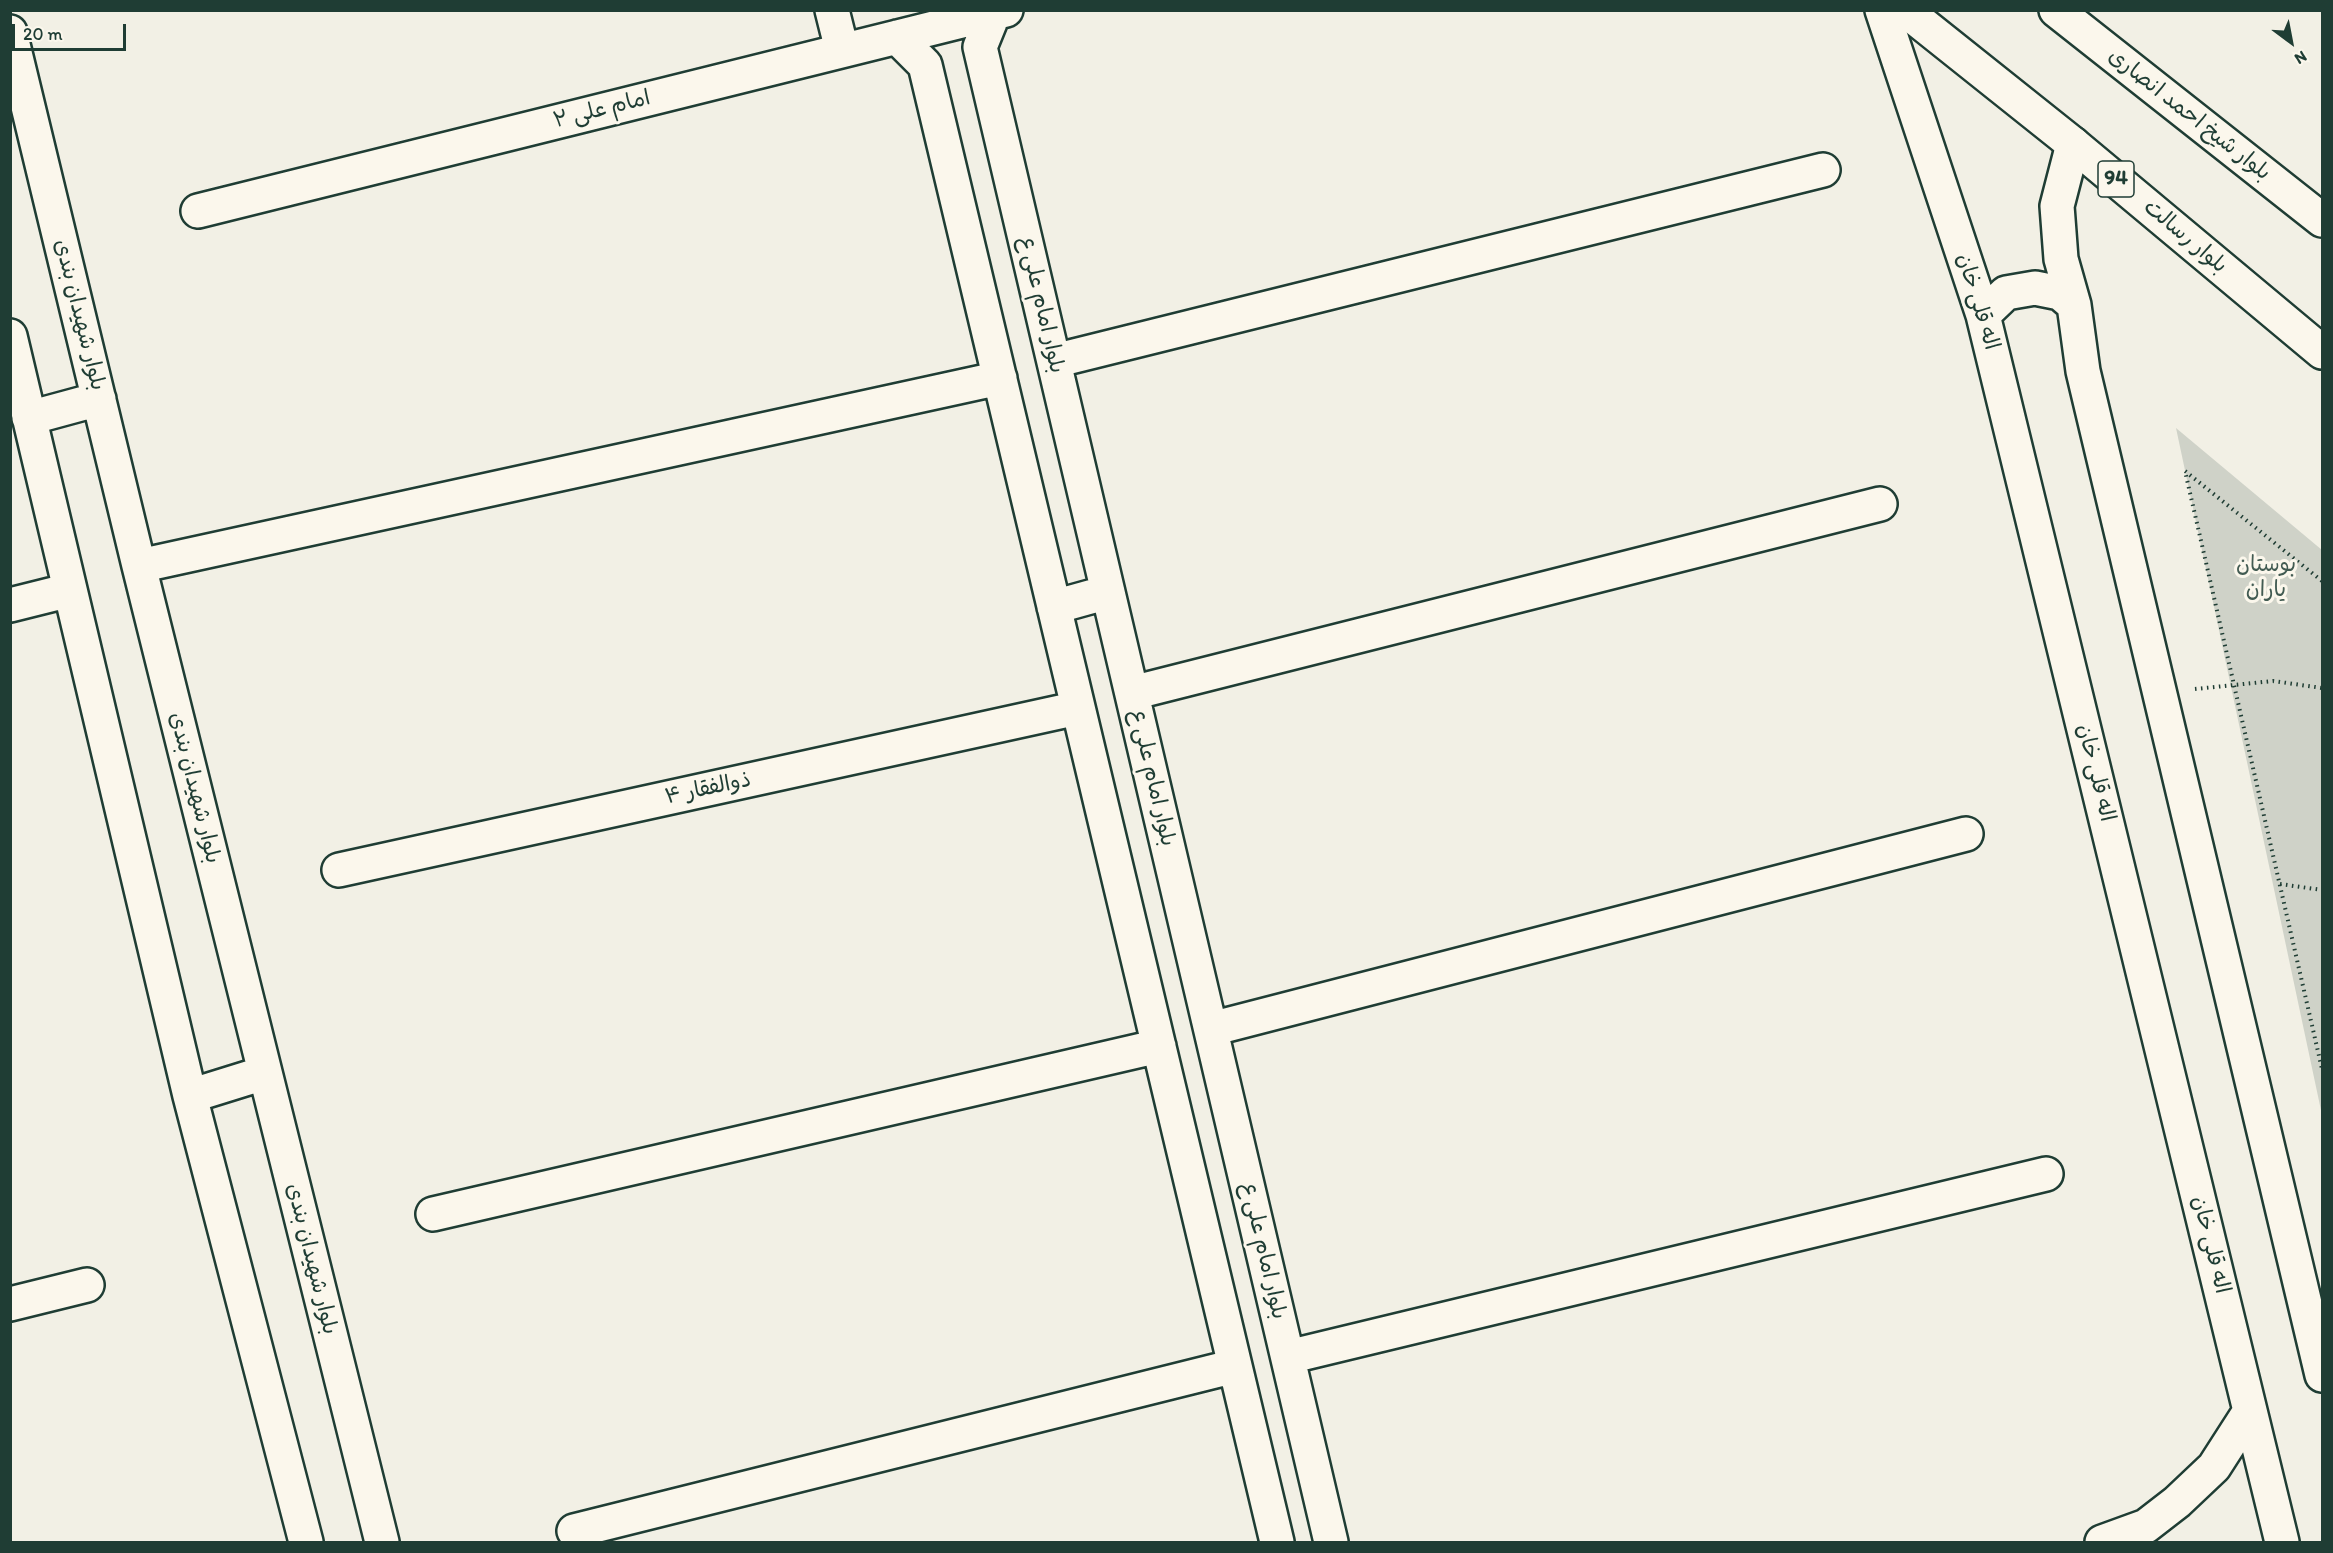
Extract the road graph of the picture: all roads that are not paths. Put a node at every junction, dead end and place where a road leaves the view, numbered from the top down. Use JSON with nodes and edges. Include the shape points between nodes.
{"nodes":[{"id":1,"x":832,"y":10,"type":"edge"},
{"id":2,"x":1882,"y":10,"type":"edge"},
{"id":3,"x":1905,"y":10,"type":"edge"},
{"id":4,"x":2056,"y":10,"type":"edge"},
{"id":5,"x":999,"y":13,"type":"edge"},
{"id":6,"x":10,"y":32,"type":"edge"},
{"id":7,"x":897,"y":37,"type":"junction"},
{"id":8,"x":842,"y":50,"type":"junction"},
{"id":9,"x":2073,"y":144,"type":"junction"},
{"id":10,"x":1823,"y":170,"type":"dead end"},
{"id":11,"x":198,"y":211,"type":"dead end"},
{"id":12,"x":2322,"y":220,"type":"edge"},
{"id":13,"x":2074,"y":305,"type":"junction"},
{"id":14,"x":1983,"y":315,"type":"junction"},
{"id":15,"x":10,"y":336,"type":"edge"},
{"id":16,"x":2322,"y":352,"type":"edge"},
{"id":17,"x":1054,"y":361,"type":"junction"},
{"id":18,"x":1000,"y":378,"type":"junction"},
{"id":19,"x":99,"y":399,"type":"junction"},
{"id":20,"x":29,"y":418,"type":"junction"},
{"id":21,"x":1880,"y":504,"type":"dead end"},
{"id":22,"x":139,"y":566,"type":"junction"},
{"id":23,"x":70,"y":590,"type":"junction"},
{"id":24,"x":1108,"y":592,"type":"junction"},
{"id":25,"x":10,"y":605,"type":"edge"},
{"id":26,"x":1054,"y":607,"type":"junction"},
{"id":27,"x":1132,"y":693,"type":"junction"},
{"id":28,"x":1078,"y":708,"type":"junction"},
{"id":29,"x":1966,"y":834,"type":"dead end"},
{"id":30,"x":339,"y":870,"type":"dead end"},
{"id":31,"x":1210,"y":1029,"type":"junction"},
{"id":32,"x":1158,"y":1046,"type":"junction"},
{"id":33,"x":264,"y":1072,"type":"junction"},
{"id":34,"x":190,"y":1096,"type":"junction"},
{"id":35,"x":2046,"y":1174,"type":"dead end"},
{"id":36,"x":433,"y":1214,"type":"dead end"},
{"id":37,"x":87,"y":1285,"type":"dead end"},
{"id":38,"x":10,"y":1304,"type":"edge"},
{"id":39,"x":1288,"y":1357,"type":"junction"},
{"id":40,"x":1235,"y":1366,"type":"junction"},
{"id":41,"x":2322,"y":1375,"type":"edge"},
{"id":42,"x":2250,"y":1411,"type":"junction"},
{"id":43,"x":574,"y":1531,"type":"dead end"},
{"id":44,"x":306,"y":1542,"type":"edge"},
{"id":45,"x":382,"y":1542,"type":"edge"},
{"id":46,"x":1277,"y":1542,"type":"edge"},
{"id":47,"x":1331,"y":1542,"type":"edge"},
{"id":48,"x":2102,"y":1542,"type":"edge"},
{"id":49,"x":2282,"y":1542,"type":"edge"}],
"edges":[{"from":1,"to":8,"type":"main road"},
{"from":2,"to":14,"type":"main road","name":"اله قلی خان"},
{"from":3,"to":9,"type":"main road","name":"بلوار رسالت","number":"94"},
{"from":4,"to":12,"type":"main road","name":"بلوار شیخ احمد انصاری"},
{"from":5,"to":7,"type":"main road","name":"امام علی ۲"},
{"from":5,"to":17,"type":"main road","name":"بلوار امام علی ع","via":[[980,47]]},
{"from":6,"to":19,"type":"main road","name":"بلوار شهیدان بندی"},
{"from":7,"to":8,"type":"main road","name":"امام علی ۲"},
{"from":7,"to":18,"type":"main road","via":[[925,65]]},
{"from":8,"to":11,"type":"main road","name":"امام علی ۲"},
{"from":9,"to":13,"type":"main road","via":[[2057,206],[2061,259]]},
{"from":9,"to":16,"type":"main road","name":"بلوار رسالت","number":"94"},
{"from":10,"to":17,"type":"main road"},
{"from":13,"to":14,"type":"main road","via":[[2060,292],[2036,288],[2006,293]]},
{"from":13,"to":41,"type":"main road","via":[[2083,371]]},
{"from":14,"to":42,"type":"main road","name":"اله قلی خان"},
{"from":15,"to":20,"type":"main road"},
{"from":17,"to":24,"type":"main road","name":"بلوار امام علی ع"},
{"from":18,"to":22,"type":"main road"},
{"from":18,"to":26,"type":"main road"},
{"from":19,"to":20,"type":"main road"},
{"from":19,"to":22,"type":"main road","name":"بلوار شهیدان بندی"},
{"from":20,"to":23,"type":"main road"},
{"from":21,"to":27,"type":"main road"},
{"from":22,"to":33,"type":"main road","name":"بلوار شهیدان بندی"},
{"from":23,"to":25,"type":"main road"},
{"from":23,"to":34,"type":"main road"},
{"from":24,"to":26,"type":"main road"},
{"from":24,"to":27,"type":"main road","name":"بلوار امام علی ع"},
{"from":26,"to":28,"type":"main road"},
{"from":27,"to":31,"type":"main road","name":"بلوار امام علی ع"},
{"from":28,"to":30,"type":"main road","name":"ذوالفقار ۴"},
{"from":28,"to":32,"type":"main road"},
{"from":29,"to":31,"type":"main road"},
{"from":31,"to":39,"type":"main road","name":"بلوار امام علی ع"},
{"from":32,"to":36,"type":"main road"},
{"from":32,"to":40,"type":"main road"},
{"from":33,"to":34,"type":"main road"},
{"from":33,"to":45,"type":"main road","name":"بلوار شهیدان بندی"},
{"from":34,"to":44,"type":"main road"},
{"from":35,"to":39,"type":"main road"},
{"from":37,"to":38,"type":"main road"},
{"from":39,"to":47,"type":"main road","name":"بلوار امام علی ع"},
{"from":40,"to":43,"type":"main road"},
{"from":40,"to":46,"type":"main road"},
{"from":42,"to":48,"type":"main road","via":[[2214,1467],[2177,1502],[2146,1526]]},
{"from":42,"to":49,"type":"main road","name":"اله قلی خان"}]}
